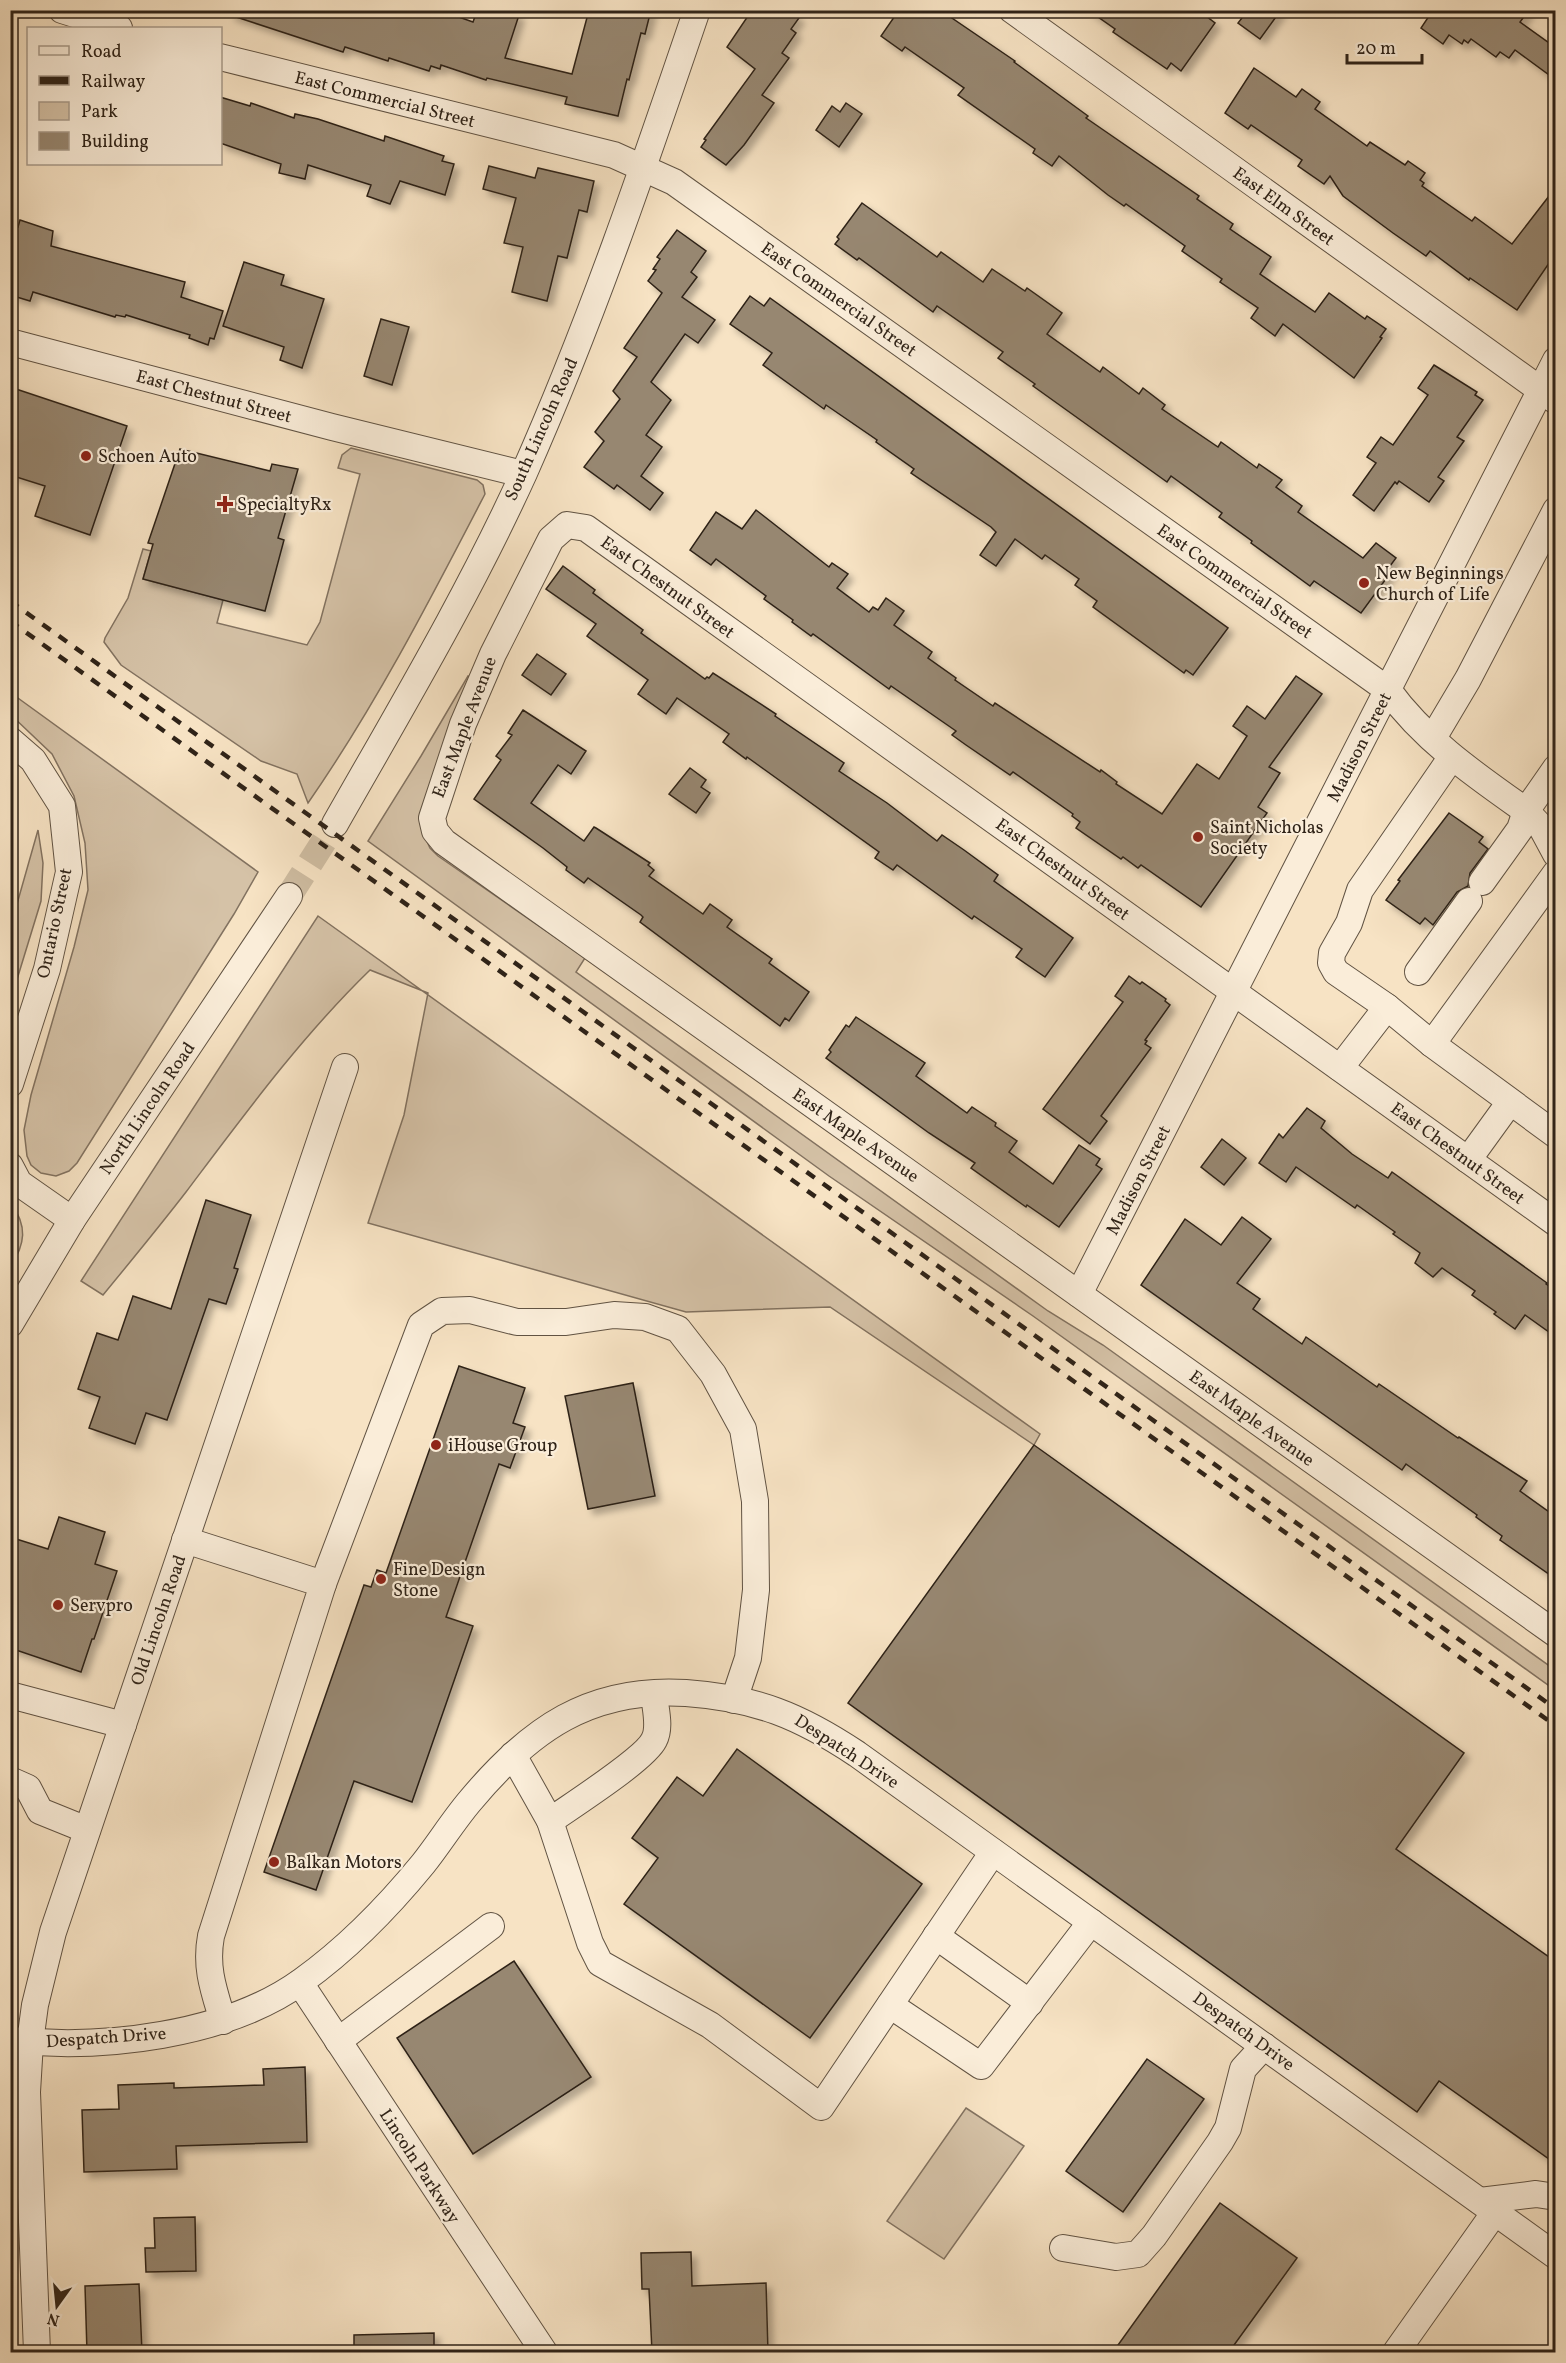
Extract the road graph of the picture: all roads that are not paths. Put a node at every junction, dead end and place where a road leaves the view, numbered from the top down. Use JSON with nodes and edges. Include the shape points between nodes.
{"nodes":[{"id":1,"x":62,"y":10,"type":"edge"},
{"id":2,"x":697,"y":10,"type":"edge"},
{"id":3,"x":1012,"y":10,"type":"edge"},
{"id":4,"x":116,"y":27,"type":"edge"},
{"id":5,"x":222,"y":57,"type":"edge"},
{"id":6,"x":644,"y":168,"type":"junction"},
{"id":7,"x":10,"y":342,"type":"edge"},
{"id":8,"x":1556,"y":360,"type":"edge"},
{"id":9,"x":1548,"y":396,"type":"edge"},
{"id":10,"x":523,"y":474,"type":"junction"},
{"id":11,"x":1556,"y":510,"type":"edge"},
{"id":12,"x":567,"y":525,"type":"joint"},
{"id":13,"x":1388,"y":690,"type":"junction"},
{"id":14,"x":1433,"y":738,"type":"junction"},
{"id":15,"x":10,"y":740,"type":"edge"},
{"id":16,"x":1451,"y":758,"type":"junction"},
{"id":17,"x":1556,"y":768,"type":"edge"},
{"id":18,"x":1526,"y":810,"type":"junction"},
{"id":19,"x":335,"y":824,"type":"tunnel mouth"},
{"id":20,"x":1556,"y":854,"type":"edge"},
{"id":21,"x":1556,"y":873,"type":"edge"},
{"id":22,"x":289,"y":896,"type":"tunnel mouth"},
{"id":23,"x":1418,"y":972,"type":"dead end"},
{"id":24,"x":1234,"y":992,"type":"junction"},
{"id":25,"x":1387,"y":1007,"type":"junction"},
{"id":26,"x":1432,"y":1044,"type":"junction"},
{"id":27,"x":345,"y":1067,"type":"dead end"},
{"id":28,"x":1340,"y":1068,"type":"junction"},
{"id":29,"x":10,"y":1084,"type":"edge"},
{"id":30,"x":1510,"y":1102,"type":"junction"},
{"id":31,"x":1556,"y":1135,"type":"edge"},
{"id":32,"x":1468,"y":1160,"type":"junction"},
{"id":33,"x":10,"y":1166,"type":"edge"},
{"id":34,"x":72,"y":1220,"type":"junction"},
{"id":35,"x":1556,"y":1222,"type":"edge"},
{"id":36,"x":1079,"y":1294,"type":"junction"},
{"id":37,"x":10,"y":1324,"type":"edge"},
{"id":38,"x":185,"y":1540,"type":"junction"},
{"id":39,"x":323,"y":1584,"type":"junction"},
{"id":40,"x":1556,"y":1634,"type":"edge"},
{"id":41,"x":654,"y":1694,"type":"junction"},
{"id":42,"x":10,"y":1695,"type":"edge"},
{"id":43,"x":734,"y":1700,"type":"junction"},
{"id":44,"x":123,"y":1725,"type":"junction"},
{"id":45,"x":513,"y":1755,"type":"junction"},
{"id":46,"x":10,"y":1780,"type":"edge"},
{"id":47,"x":550,"y":1821,"type":"junction"},
{"id":48,"x":87,"y":1830,"type":"junction"},
{"id":49,"x":993,"y":1852,"type":"junction"},
{"id":50,"x":1092,"y":1922,"type":"junction"},
{"id":51,"x":491,"y":1926,"type":"dead end"},
{"id":52,"x":936,"y":1936,"type":"junction"},
{"id":53,"x":300,"y":1983,"type":"junction"},
{"id":54,"x":1030,"y":2003,"type":"junction"},
{"id":55,"x":890,"y":2005,"type":"junction"},
{"id":56,"x":222,"y":2021,"type":"junction"},
{"id":57,"x":20,"y":2041,"type":"edge"},
{"id":58,"x":338,"y":2042,"type":"junction"},
{"id":59,"x":1264,"y":2046,"type":"junction"},
{"id":60,"x":1556,"y":2197,"type":"edge"},
{"id":61,"x":1488,"y":2207,"type":"junction"},
{"id":62,"x":1063,"y":2248,"type":"dead end"},
{"id":63,"x":1556,"y":2256,"type":"edge"},
{"id":64,"x":543,"y":2351,"type":"edge"},
{"id":65,"x":37,"y":2352,"type":"edge"},
{"id":66,"x":1396,"y":2352,"type":"edge"}],
"edges":[{"from":1,"to":4,"type":"street"},
{"from":2,"to":6,"type":"street","name":"South Lincoln Road"},
{"from":3,"to":9,"type":"street","name":"East Elm Street"},
{"from":5,"to":6,"type":"street","name":"East Commercial Street","via":[[614,155]]},
{"from":6,"to":10,"type":"street","name":"South Lincoln Road","via":[[578,345]]},
{"from":6,"to":13,"type":"street","name":"East Commercial Street","via":[[695,196]]},
{"from":7,"to":10,"type":"street","name":"East Chestnut Street"},
{"from":8,"to":9,"type":"street","name":"Madison Street"},
{"from":9,"to":13,"type":"street","name":"Madison Street"},
{"from":10,"to":19,"type":"street","name":"South Lincoln Road","via":[[446,629]]},
{"from":11,"to":14,"type":"street"},
{"from":12,"to":24,"type":"street","name":"East Chestnut Street","via":[[586,528]]},
{"from":12,"to":36,"type":"street","name":"East Maple Avenue","via":[[551,539],[493,654],[463,724],[432,818],[435,831],[444,842]]},
{"from":13,"to":14,"type":"street","name":"East Commercial Street","via":[[1406,714]]},
{"from":13,"to":24,"type":"street","name":"Madison Street"},
{"from":14,"to":16,"type":"street","name":"East Commercial Street"},
{"from":15,"to":29,"type":"street","name":"Ontario Street","via":[[33,760],[62,806],[69,872],[47,969]]},
{"from":16,"to":18,"type":"street","name":"East Commercial Street"},
{"from":16,"to":25,"type":"street","via":[[1360,890],[1349,923],[1332,953],[1331,963],[1336,972]]},
{"from":17,"to":18,"type":"street"},
{"from":18,"to":20,"type":"street","name":"East Commercial Street","via":[[1542,828]]},
{"from":18,"to":23,"type":"street","via":[[1520,829]]},
{"from":21,"to":26,"type":"street"},
{"from":22,"to":34,"type":"street","name":"North Lincoln Road"},
{"from":24,"to":28,"type":"street","name":"East Chestnut Street"},
{"from":24,"to":36,"type":"street","name":"Madison Street"},
{"from":25,"to":26,"type":"street"},
{"from":25,"to":28,"type":"street"},
{"from":26,"to":30,"type":"street"},
{"from":27,"to":38,"type":"street","name":"Old Lincoln Road"},
{"from":28,"to":32,"type":"street","name":"East Chestnut Street"},
{"from":30,"to":31,"type":"street"},
{"from":30,"to":32,"type":"street"},
{"from":32,"to":35,"type":"street","name":"East Chestnut Street"},
{"from":33,"to":34,"type":"street","via":[[19,1183]]},
{"from":34,"to":37,"type":"street","name":"North Lincoln Road"},
{"from":36,"to":40,"type":"street","name":"East Maple Avenue"},
{"from":38,"to":39,"type":"street"},
{"from":38,"to":44,"type":"street","name":"Old Lincoln Road"},
{"from":39,"to":43,"type":"street","via":[[421,1325],[442,1311],[470,1310],[517,1322],[566,1323],[614,1315],[645,1317],[678,1329],[713,1374],[742,1429],[755,1501],[756,1590],[748,1658]]},
{"from":39,"to":56,"type":"street","via":[[211,1936],[210,1975]]},
{"from":41,"to":43,"type":"street","name":"Despatch Drive","via":[[712,1695]]},
{"from":41,"to":45,"type":"street","name":"Despatch Drive","via":[[602,1701],[572,1712],[542,1730]]},
{"from":41,"to":47,"type":"street","via":[[657,1726],[654,1740],[642,1755]]},
{"from":42,"to":44,"type":"street"},
{"from":43,"to":49,"type":"street","name":"Despatch Drive","via":[[790,1715],[826,1733]]},
{"from":44,"to":48,"type":"street","name":"Old Lincoln Road"},
{"from":45,"to":47,"type":"street"},
{"from":45,"to":53,"type":"street","name":"Despatch Drive","via":[[471,1800],[394,1897],[350,1944]]},
{"from":46,"to":48,"type":"street","via":[[28,1788],[40,1810]]},
{"from":47,"to":55,"type":"street","via":[[590,1943],[600,1962],[710,2025],[822,2107]]},
{"from":48,"to":57,"type":"street","name":"Old Lincoln Road","via":[[53,1932],[35,2005]]},
{"from":49,"to":50,"type":"street","name":"Despatch Drive"},
{"from":49,"to":52,"type":"street"},
{"from":50,"to":54,"type":"street"},
{"from":50,"to":59,"type":"street","name":"Despatch Drive"},
{"from":51,"to":58,"type":"street"},
{"from":52,"to":54,"type":"street"},
{"from":52,"to":55,"type":"street"},
{"from":53,"to":56,"type":"street","name":"Despatch Drive","via":[[258,2007]]},
{"from":53,"to":58,"type":"street","name":"Lincoln Parkway"},
{"from":54,"to":55,"type":"street","via":[[981,2066]]},
{"from":56,"to":57,"type":"street","name":"Despatch Drive","via":[[123,2040]]},
{"from":57,"to":65,"type":"street","via":[[27,2092]]},
{"from":58,"to":64,"type":"street","name":"Lincoln Parkway"},
{"from":59,"to":61,"type":"street","name":"Despatch Drive"},
{"from":59,"to":62,"type":"street","via":[[1243,2069],[1228,2128],[1220,2142],[1138,2254],[1116,2257]]},
{"from":60,"to":61,"type":"street","via":[[1536,2194]]},
{"from":61,"to":63,"type":"street","name":"Despatch Drive"},
{"from":61,"to":66,"type":"street"}]}
